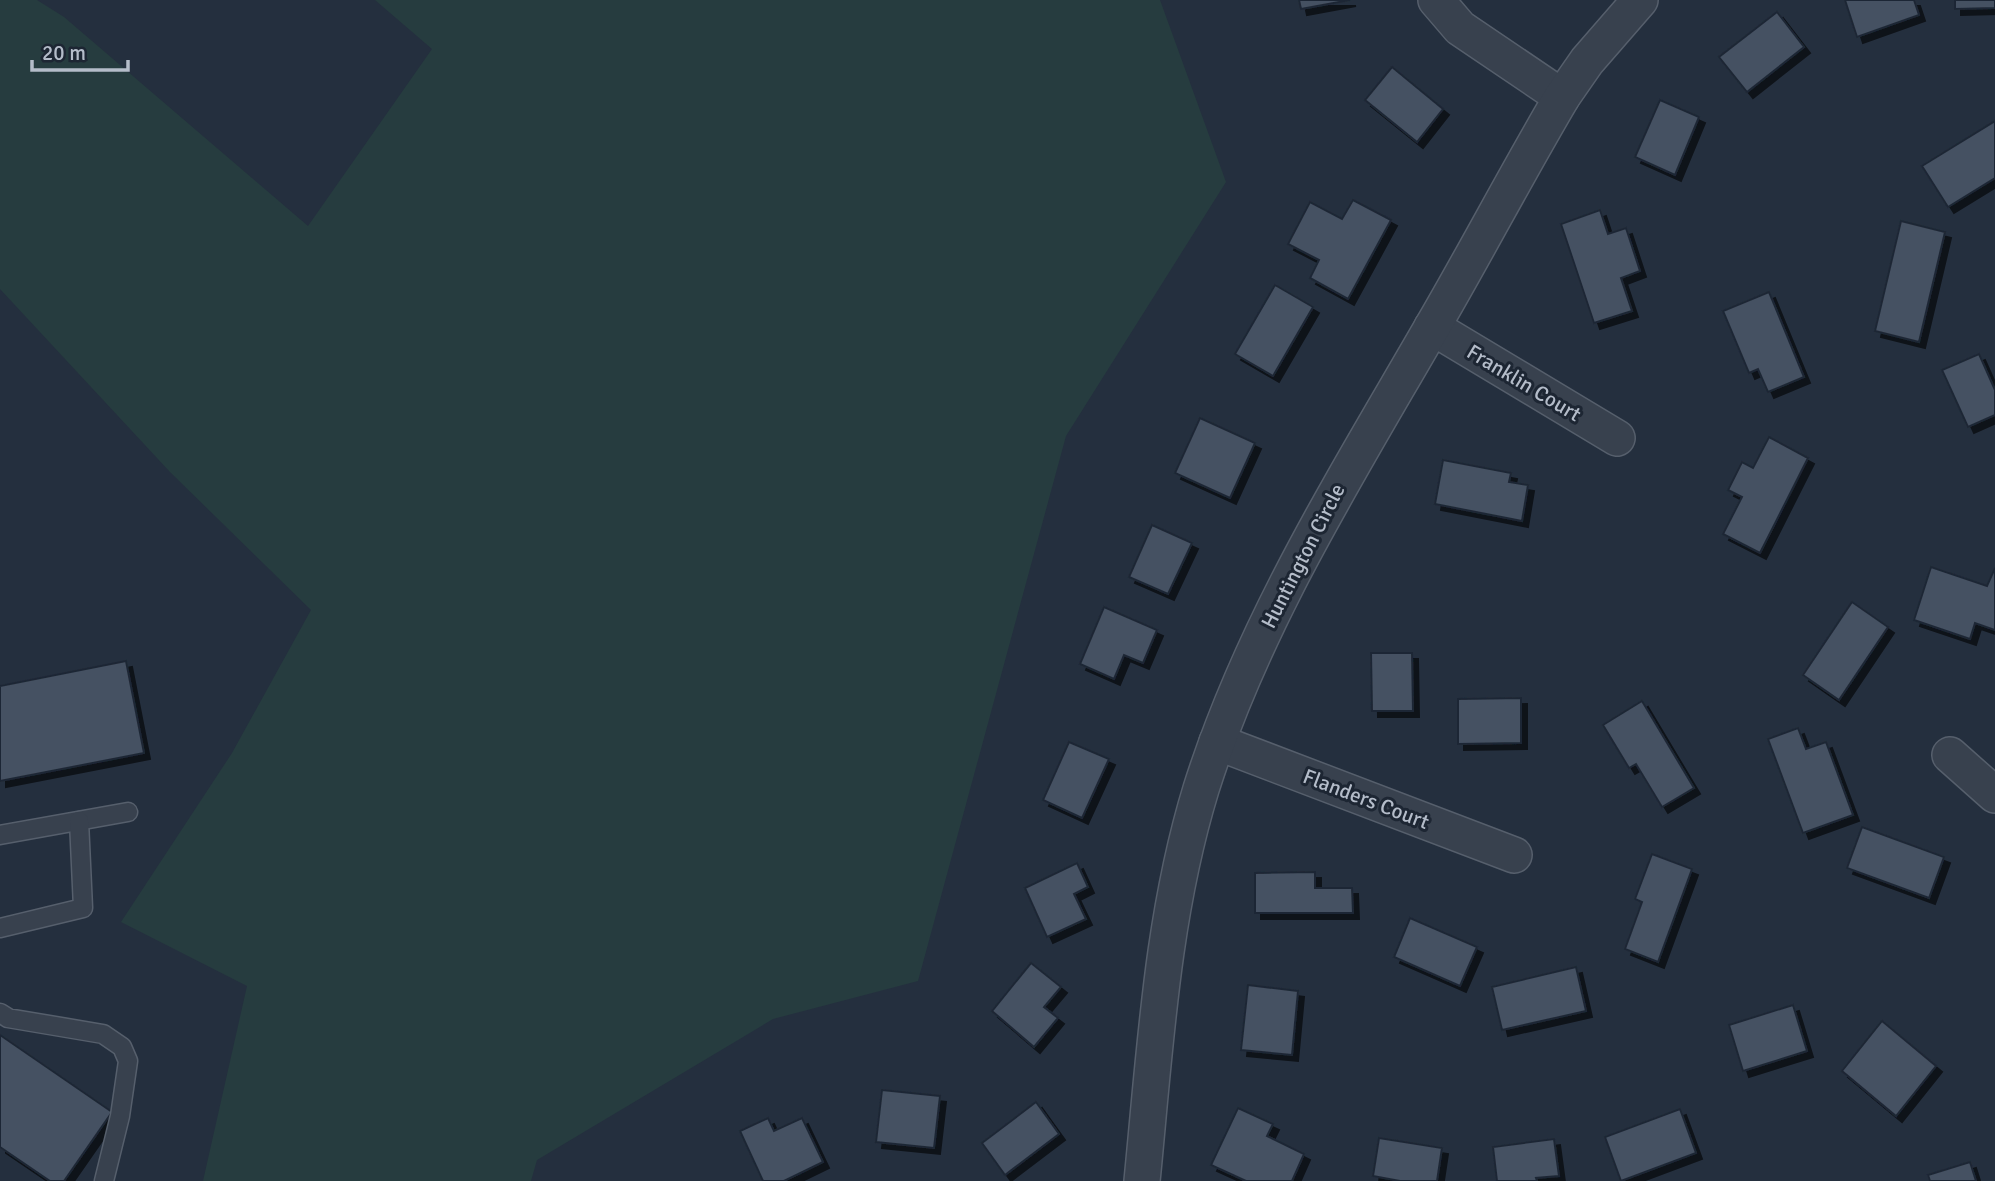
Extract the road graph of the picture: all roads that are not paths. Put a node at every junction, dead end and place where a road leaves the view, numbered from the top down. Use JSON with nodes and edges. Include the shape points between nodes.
{"nodes":[{"id":1,"x":1436,"y":0,"type":"edge"},
{"id":2,"x":1640,"y":0,"type":"edge"},
{"id":3,"x":1562,"y":97,"type":"junction"},
{"id":4,"x":1432,"y":327,"type":"junction"},
{"id":5,"x":1617,"y":438,"type":"dead end"},
{"id":6,"x":1217,"y":742,"type":"junction"},
{"id":7,"x":1950,"y":755,"type":"dead end"},
{"id":8,"x":1995,"y":795,"type":"edge"},
{"id":9,"x":128,"y":812,"type":"dead end"},
{"id":10,"x":79,"y":821,"type":"junction"},
{"id":11,"x":0,"y":835,"type":"edge"},
{"id":12,"x":1514,"y":855,"type":"dead end"},
{"id":13,"x":0,"y":928,"type":"edge"},
{"id":14,"x":0,"y":1013,"type":"edge"},
{"id":15,"x":104,"y":1181,"type":"edge"},
{"id":16,"x":1142,"y":1181,"type":"edge"}],
"edges":[{"from":1,"to":3,"type":"street","via":[[1461,28]]},
{"from":2,"to":3,"type":"street","name":"Huntington Circle"},
{"from":3,"to":4,"type":"street","name":"Huntington Circle"},
{"from":4,"to":5,"type":"street","name":"Franklin Court"},
{"from":4,"to":6,"type":"street","name":"Huntington Circle","via":[[1289,577]]},
{"from":6,"to":12,"type":"street","name":"Flanders Court"},
{"from":6,"to":16,"type":"street","name":"Huntington Circle","via":[[1180,872],[1170,928]]},
{"from":7,"to":8,"type":"street"},
{"from":9,"to":10,"type":"lane"},
{"from":10,"to":11,"type":"lane"},
{"from":10,"to":13,"type":"lane","via":[[83,908]]},
{"from":14,"to":15,"type":"lane","via":[[103,1034],[122,1047],[128,1061]]}]}
